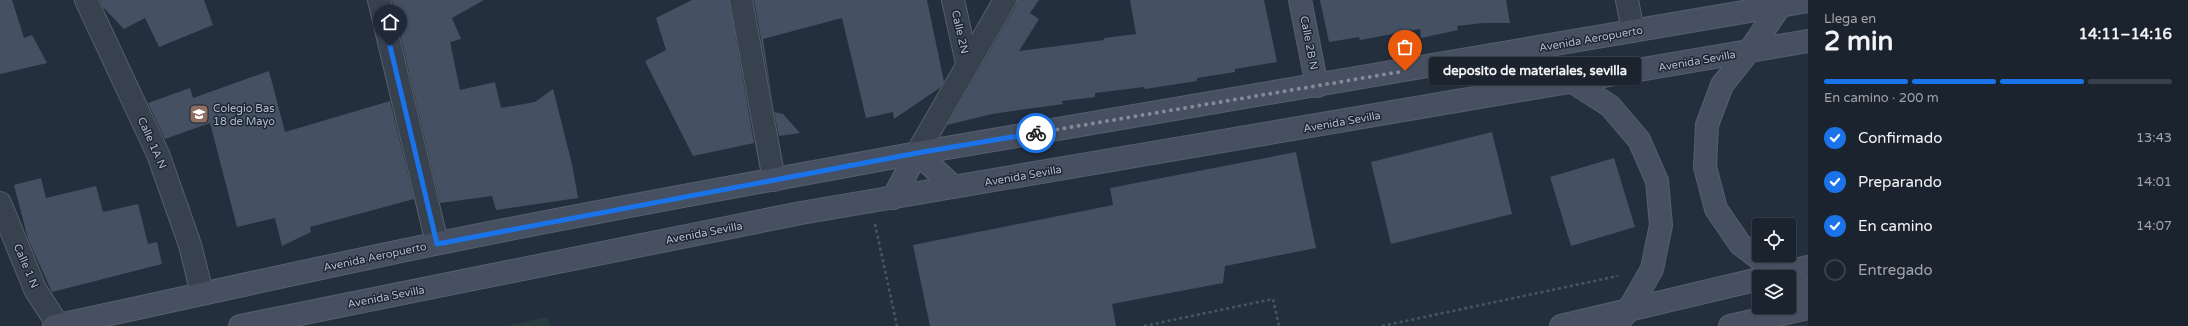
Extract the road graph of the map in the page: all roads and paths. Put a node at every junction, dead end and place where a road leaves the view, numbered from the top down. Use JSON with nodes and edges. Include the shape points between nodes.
{"nodes":[{"id":1,"x":86,"y":0,"type":"edge"},
{"id":2,"x":379,"y":0,"type":"edge"},
{"id":3,"x":741,"y":0,"type":"edge"},
{"id":4,"x":953,"y":0,"type":"edge"},
{"id":5,"x":1005,"y":0,"type":"edge"},
{"id":6,"x":1300,"y":0,"type":"edge"},
{"id":7,"x":1627,"y":0,"type":"edge"},
{"id":8,"x":1808,"y":1,"type":"edge"},
{"id":9,"x":1781,"y":5,"type":"junction"},
{"id":10,"x":1633,"y":31,"type":"junction"},
{"id":11,"x":1808,"y":41,"type":"edge"},
{"id":12,"x":1523,"y":50,"type":"junction"},
{"id":13,"x":1749,"y":51,"type":"junction"},
{"id":14,"x":967,"y":63,"type":"junction"},
{"id":15,"x":1572,"y":83,"type":"junction"},
{"id":16,"x":1317,"y":86,"type":"junction"},
{"id":17,"x":917,"y":153,"type":"junction"},
{"id":18,"x":774,"y":180,"type":"junction"},
{"id":19,"x":954,"y":187,"type":"junction"},
{"id":20,"x":893,"y":198,"type":"junction"},
{"id":21,"x":0,"y":203,"type":"edge"},
{"id":22,"x":874,"y":220,"type":"dead end"},
{"id":23,"x":437,"y":244,"type":"junction"},
{"id":24,"x":1808,"y":267,"type":"edge"},
{"id":25,"x":1652,"y":269,"type":"junction"},
{"id":26,"x":1767,"y":270,"type":"edge"},
{"id":27,"x":1796,"y":271,"type":"edge"},
{"id":28,"x":1752,"y":284,"type":"edge"},
{"id":29,"x":1796,"y":288,"type":"edge"},
{"id":30,"x":202,"y":293,"type":"junction"},
{"id":31,"x":1808,"y":293,"type":"edge"},
{"id":32,"x":1808,"y":308,"type":"edge"},
{"id":33,"x":1621,"y":318,"type":"edge"},
{"id":34,"x":56,"y":326,"type":"edge"},
{"id":35,"x":240,"y":326,"type":"edge"},
{"id":36,"x":897,"y":326,"type":"edge"},
{"id":37,"x":1144,"y":326,"type":"edge"},
{"id":38,"x":1279,"y":326,"type":"edge"},
{"id":39,"x":1382,"y":326,"type":"edge"},
{"id":40,"x":1561,"y":326,"type":"edge"},
{"id":41,"x":1730,"y":326,"type":"edge"}],
"edges":[{"from":1,"to":30,"type":"street","name":"Calle 1A N","via":[[158,154],[190,245]]},
{"from":2,"to":23,"type":"street"},
{"from":3,"to":18,"type":"street"},
{"from":4,"to":14,"type":"street","name":"Calle 2N"},
{"from":5,"to":14,"type":"street"},
{"from":6,"to":16,"type":"main road","name":"Calle 2B N"},
{"from":7,"to":10,"type":"street"},
{"from":8,"to":9,"type":"main road","name":"Avenida Aeropuerto"},
{"from":9,"to":10,"type":"main road","name":"Avenida Aeropuerto"},
{"from":9,"to":13,"type":"main road"},
{"from":10,"to":12,"type":"main road","name":"Avenida Aeropuerto"},
{"from":11,"to":13,"type":"main road","name":"Avenida Sevilla"},
{"from":12,"to":15,"type":"main road"},
{"from":12,"to":16,"type":"main road","name":"Avenida Aeropuerto"},
{"from":13,"to":15,"type":"main road","name":"Avenida Sevilla"},
{"from":13,"to":26,"type":"main road","via":[[1722,85],[1717,98],[1707,125],[1705,167],[1716,209],[1740,244]]},
{"from":14,"to":17,"type":"street"},
{"from":15,"to":19,"type":"main road","name":"Avenida Sevilla"},
{"from":15,"to":25,"type":"main road","via":[[1610,106],[1639,140],[1657,181],[1661,225]]},
{"from":16,"to":17,"type":"main road","name":"Avenida Aeropuerto"},
{"from":17,"to":18,"type":"main road","name":"Avenida Aeropuerto"},
{"from":17,"to":19,"type":"main road"},
{"from":17,"to":20,"type":"main road"},
{"from":18,"to":23,"type":"main road","name":"Avenida Aeropuerto"},
{"from":19,"to":20,"type":"main road","name":"Avenida Sevilla"},
{"from":20,"to":35,"type":"main road","name":"Avenida Sevilla","via":[[801,213]]},
{"from":21,"to":34,"type":"street","name":"Calle 1 N","via":[[35,288]]},
{"from":22,"to":36,"type":"path"},
{"from":23,"to":30,"type":"main road","name":"Avenida Aeropuerto"},
{"from":24,"to":27,"type":"main road"},
{"from":25,"to":33,"type":"main road"},
{"from":25,"to":39,"type":"path"},
{"from":28,"to":33,"type":"main road"},
{"from":29,"to":31,"type":"main road"},
{"from":30,"to":34,"type":"main road","name":"Avenida Aeropuerto"},
{"from":32,"to":41,"type":"main road"},
{"from":33,"to":40,"type":"main road"},
{"from":37,"to":38,"type":"path","via":[[1274,299]]}]}
